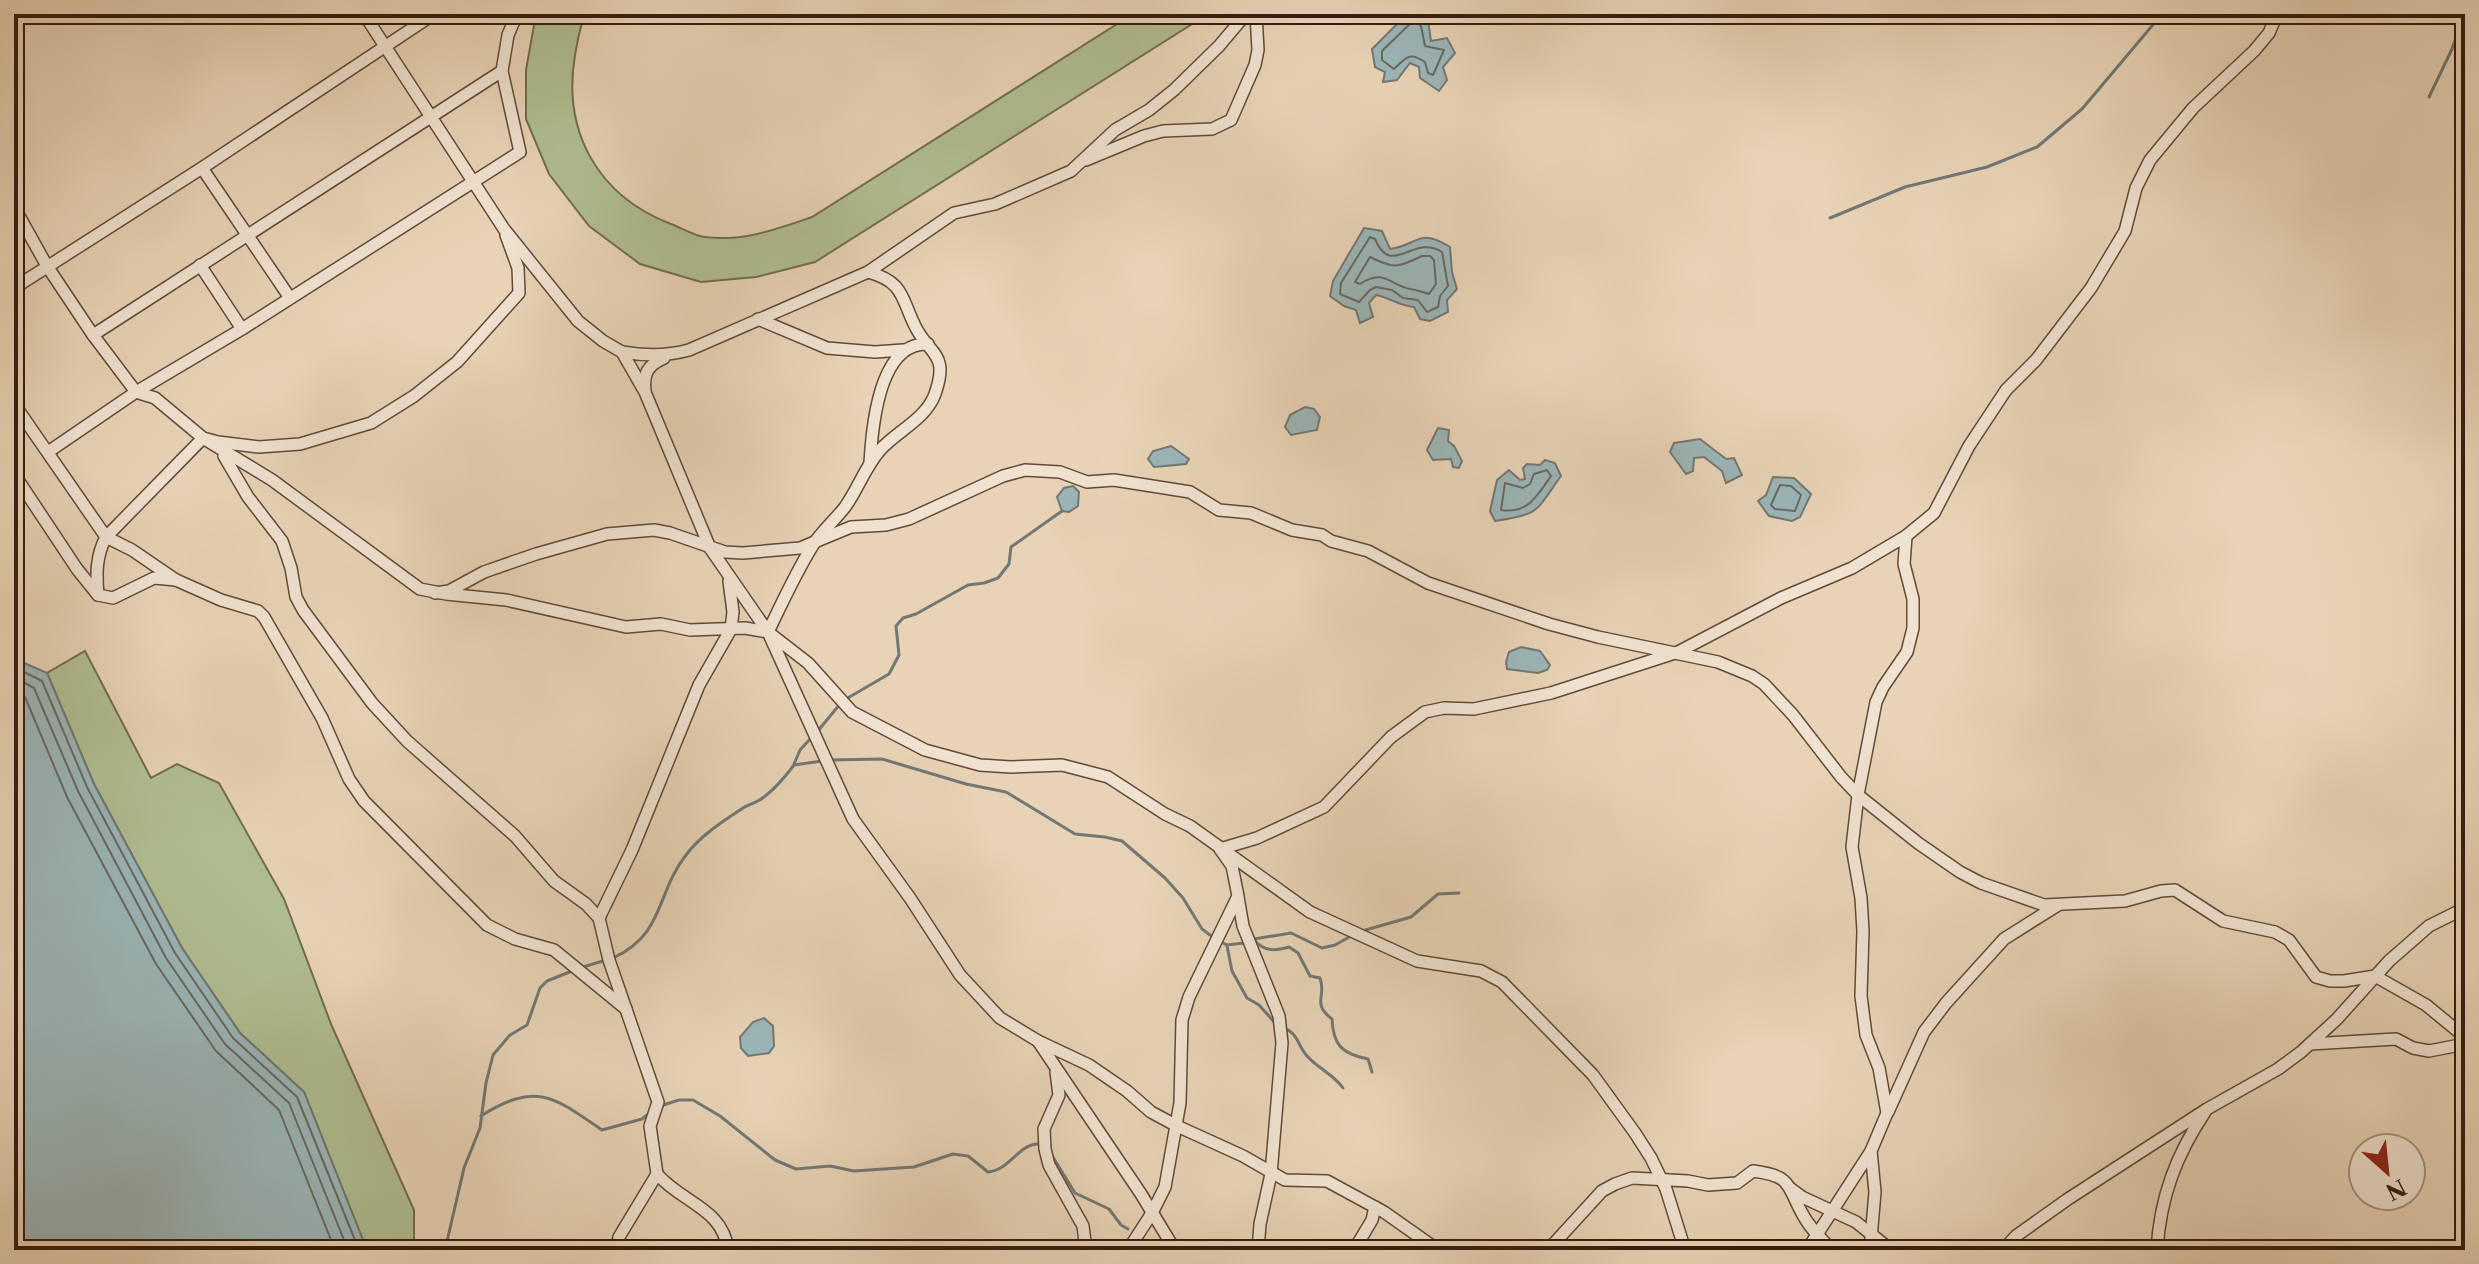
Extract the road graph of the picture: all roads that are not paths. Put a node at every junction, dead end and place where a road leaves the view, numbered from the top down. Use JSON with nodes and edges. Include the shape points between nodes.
{"nodes":[{"id":1,"x":364,"y":14,"type":"edge"},
{"id":2,"x":434,"y":14,"type":"edge"},
{"id":3,"x":517,"y":14,"type":"edge"},
{"id":4,"x":1246,"y":14,"type":"edge"},
{"id":5,"x":1256,"y":14,"type":"edge"},
{"id":6,"x":2277,"y":14,"type":"edge"},
{"id":7,"x":385,"y":46,"type":"junction"},
{"id":8,"x":502,"y":71,"type":"junction"},
{"id":9,"x":431,"y":117,"type":"junction"},
{"id":10,"x":1082,"y":162,"type":"junction"},
{"id":11,"x":202,"y":168,"type":"junction"},
{"id":12,"x":473,"y":182,"type":"junction"},
{"id":13,"x":14,"y":207,"type":"edge"},
{"id":14,"x":504,"y":229,"type":"junction"},
{"id":15,"x":247,"y":235,"type":"junction"},
{"id":16,"x":200,"y":265,"type":"junction"},
{"id":17,"x":47,"y":266,"type":"junction"},
{"id":18,"x":868,"y":272,"type":"junction"},
{"id":19,"x":14,"y":288,"type":"edge"},
{"id":20,"x":290,"y":298,"type":"junction"},
{"id":21,"x":758,"y":319,"type":"junction"},
{"id":22,"x":242,"y":329,"type":"junction"},
{"id":23,"x":93,"y":335,"type":"junction"},
{"id":24,"x":928,"y":344,"type":"junction"},
{"id":25,"x":903,"y":350,"type":"junction"},
{"id":26,"x":622,"y":352,"type":"junction"},
{"id":27,"x":672,"y":355,"type":"junction"},
{"id":28,"x":136,"y":392,"type":"junction"},
{"id":29,"x":645,"y":392,"type":"junction"},
{"id":30,"x":14,"y":404,"type":"edge"},
{"id":31,"x":203,"y":438,"type":"junction"},
{"id":32,"x":218,"y":448,"type":"junction"},
{"id":33,"x":48,"y":452,"type":"junction"},
{"id":34,"x":870,"y":463,"type":"junction"},
{"id":35,"x":14,"y":474,"type":"edge"},
{"id":36,"x":1906,"y":536,"type":"junction"},
{"id":37,"x":106,"y":537,"type":"junction"},
{"id":38,"x":814,"y":544,"type":"junction"},
{"id":39,"x":710,"y":548,"type":"junction"},
{"id":40,"x":727,"y":572,"type":"junction"},
{"id":41,"x":176,"y":580,"type":"junction"},
{"id":42,"x":435,"y":593,"type":"junction"},
{"id":43,"x":98,"y":595,"type":"junction"},
{"id":44,"x":731,"y":629,"type":"junction"},
{"id":45,"x":768,"y":632,"type":"junction"},
{"id":46,"x":1678,"y":652,"type":"junction"},
{"id":47,"x":1858,"y":795,"type":"junction"},
{"id":48,"x":1220,"y":849,"type":"junction"},
{"id":49,"x":1238,"y":896,"type":"junction"},
{"id":50,"x":2059,"y":905,"type":"junction"},
{"id":51,"x":2465,"y":908,"type":"edge"},
{"id":52,"x":599,"y":918,"type":"junction"},
{"id":53,"x":2375,"y":976,"type":"junction"},
{"id":54,"x":627,"y":1011,"type":"junction"},
{"id":55,"x":2465,"y":1037,"type":"edge"},
{"id":56,"x":1038,"y":1041,"type":"junction"},
{"id":57,"x":2310,"y":1044,"type":"junction"},
{"id":58,"x":2465,"y":1044,"type":"edge"},
{"id":59,"x":1056,"y":1069,"type":"junction"},
{"id":60,"x":2207,"y":1109,"type":"junction"},
{"id":61,"x":1887,"y":1113,"type":"junction"},
{"id":62,"x":1177,"y":1126,"type":"junction"},
{"id":63,"x":1871,"y":1151,"type":"junction"},
{"id":64,"x":657,"y":1174,"type":"junction"},
{"id":65,"x":1271,"y":1174,"type":"junction"},
{"id":66,"x":1661,"y":1179,"type":"junction"},
{"id":67,"x":1791,"y":1189,"type":"junction"},
{"id":68,"x":1375,"y":1207,"type":"junction"},
{"id":69,"x":1832,"y":1211,"type":"junction"},
{"id":70,"x":1152,"y":1213,"type":"junction"},
{"id":71,"x":1817,"y":1234,"type":"junction"},
{"id":72,"x":1873,"y":1234,"type":"junction"},
{"id":73,"x":617,"y":1250,"type":"edge"},
{"id":74,"x":728,"y":1250,"type":"edge"},
{"id":75,"x":1086,"y":1250,"type":"edge"},
{"id":76,"x":1128,"y":1250,"type":"edge"},
{"id":77,"x":1175,"y":1250,"type":"edge"},
{"id":78,"x":1258,"y":1250,"type":"edge"},
{"id":79,"x":1354,"y":1250,"type":"edge"},
{"id":80,"x":1438,"y":1250,"type":"edge"},
{"id":81,"x":1548,"y":1250,"type":"edge"},
{"id":82,"x":1685,"y":1250,"type":"edge"},
{"id":83,"x":1807,"y":1250,"type":"edge"},
{"id":84,"x":1832,"y":1250,"type":"edge"},
{"id":85,"x":1870,"y":1250,"type":"edge"},
{"id":86,"x":1891,"y":1250,"type":"edge"},
{"id":87,"x":2003,"y":1250,"type":"edge"},
{"id":88,"x":2157,"y":1250,"type":"edge"}],
"edges":[{"from":1,"to":7,"type":"street"},
{"from":2,"to":7,"type":"street"},
{"from":3,"to":8,"type":"street"},
{"from":4,"to":10,"type":"street","via":[[1174,90],[1115,130]]},
{"from":5,"to":10,"type":"street","via":[[1255,65],[1231,120],[1212,129],[1144,136]]},
{"from":6,"to":36,"type":"street","via":[[2254,51],[2193,108],[2150,160],[2125,231],[2091,288],[2006,390],[1934,513]]},
{"from":7,"to":9,"type":"street"},
{"from":7,"to":11,"type":"street"},
{"from":8,"to":9,"type":"street"},
{"from":8,"to":12,"type":"street","via":[[520,152]]},
{"from":9,"to":12,"type":"street"},
{"from":9,"to":15,"type":"street"},
{"from":10,"to":18,"type":"street","via":[[1022,194],[954,213]]},
{"from":11,"to":15,"type":"street"},
{"from":11,"to":17,"type":"street"},
{"from":12,"to":14,"type":"street"},
{"from":12,"to":20,"type":"street"},
{"from":13,"to":17,"type":"street"},
{"from":14,"to":26,"type":"street","via":[[578,321]]},
{"from":14,"to":31,"type":"street","via":[[518,268],[519,293],[457,362],[386,415],[300,444],[259,447]]},
{"from":15,"to":16,"type":"street"},
{"from":15,"to":20,"type":"street"},
{"from":16,"to":22,"type":"street"},
{"from":16,"to":23,"type":"street"},
{"from":17,"to":19,"type":"street"},
{"from":17,"to":23,"type":"street"},
{"from":18,"to":21,"type":"street"},
{"from":18,"to":24,"type":"street","via":[[895,284]]},
{"from":20,"to":22,"type":"street"},
{"from":21,"to":25,"type":"street","via":[[827,348]]},
{"from":21,"to":27,"type":"street"},
{"from":22,"to":28,"type":"street"},
{"from":23,"to":28,"type":"street"},
{"from":24,"to":25,"type":"street"},
{"from":24,"to":34,"type":"street","via":[[939,362],[934,396],[925,412]]},
{"from":25,"to":34,"type":"street","via":[[879,400]]},
{"from":26,"to":27,"type":"street"},
{"from":26,"to":29,"type":"street"},
{"from":27,"to":29,"type":"street","via":[[652,363]]},
{"from":28,"to":31,"type":"street","via":[[155,398]]},
{"from":28,"to":33,"type":"street"},
{"from":29,"to":39,"type":"street"},
{"from":30,"to":33,"type":"street"},
{"from":31,"to":32,"type":"street"},
{"from":31,"to":37,"type":"street"},
{"from":32,"to":42,"type":"street","via":[[272,480],[420,589]]},
{"from":32,"to":52,"type":"street","via":[[282,541],[303,610],[372,703],[515,836],[554,881]]},
{"from":33,"to":37,"type":"street"},
{"from":34,"to":38,"type":"street"},
{"from":35,"to":43,"type":"street"},
{"from":36,"to":46,"type":"street","via":[[1852,568]]},
{"from":36,"to":47,"type":"street","via":[[1904,564],[1913,599],[1913,628],[1907,652],[1876,702]]},
{"from":37,"to":41,"type":"street"},
{"from":37,"to":43,"type":"street","via":[[96,572]]},
{"from":38,"to":39,"type":"street","via":[[743,553]]},
{"from":38,"to":45,"type":"street"},
{"from":38,"to":46,"type":"street","via":[[851,527],[909,519],[1003,476],[1044,469],[1087,482],[1114,480],[1190,492],[1219,510],[1251,513],[1368,551],[1428,583],[1549,624]]},
{"from":39,"to":40,"type":"street"},
{"from":39,"to":42,"type":"street","via":[[654,530],[607,534],[536,554]]},
{"from":40,"to":44,"type":"street"},
{"from":40,"to":45,"type":"street"},
{"from":41,"to":43,"type":"street","via":[[154,578],[113,598]]},
{"from":41,"to":54,"type":"street","via":[[264,617],[356,790],[465,906],[515,939],[554,950]]},
{"from":42,"to":44,"type":"street","via":[[506,600],[626,627]]},
{"from":44,"to":45,"type":"street"},
{"from":44,"to":52,"type":"street","via":[[699,685]]},
{"from":45,"to":48,"type":"street","via":[[808,663],[852,712],[925,750],[980,765],[1062,765],[1108,777]]},
{"from":45,"to":56,"type":"street","via":[[853,819],[960,975],[1000,1018]]},
{"from":46,"to":47,"type":"street","via":[[1718,662],[1764,684]]},
{"from":46,"to":48,"type":"street","via":[[1551,693],[1474,709],[1425,712],[1391,737],[1324,807]]},
{"from":47,"to":50,"type":"street","via":[[1960,872],[2034,903]]},
{"from":47,"to":61,"type":"street","via":[[1852,847],[1863,931],[1861,996]]},
{"from":48,"to":49,"type":"street","via":[[1232,866]]},
{"from":48,"to":66,"type":"street","via":[[1310,912],[1351,932],[1417,961],[1481,971],[1502,982],[1593,1075]]},
{"from":49,"to":62,"type":"street","via":[[1182,1020]]},
{"from":49,"to":65,"type":"street","via":[[1243,926],[1279,1016],[1282,1043]]},
{"from":50,"to":53,"type":"street","via":[[2125,901],[2175,890],[2223,921],[2289,940],[2316,977],[2344,981]]},
{"from":50,"to":61,"type":"street","via":[[2004,939],[1946,1003],[1924,1032]]},
{"from":51,"to":53,"type":"street","via":[[2429,926]]},
{"from":52,"to":54,"type":"street"},
{"from":53,"to":55,"type":"street","via":[[2426,1005]]},
{"from":53,"to":57,"type":"street"},
{"from":54,"to":64,"type":"street","via":[[658,1102],[650,1126]]},
{"from":56,"to":59,"type":"street"},
{"from":56,"to":62,"type":"street","via":[[1089,1065]]},
{"from":57,"to":58,"type":"street","via":[[2396,1039],[2429,1051]]},
{"from":57,"to":60,"type":"street","via":[[2278,1069]]},
{"from":59,"to":70,"type":"street"},
{"from":59,"to":75,"type":"street","via":[[1059,1095],[1044,1129],[1045,1149],[1083,1226]]},
{"from":60,"to":87,"type":"street","via":[[2068,1199]]},
{"from":60,"to":88,"type":"street","via":[[2184,1144],[2172,1176]]},
{"from":61,"to":63,"type":"street"},
{"from":62,"to":65,"type":"street"},
{"from":62,"to":70,"type":"street","via":[[1165,1187]]},
{"from":63,"to":69,"type":"street"},
{"from":63,"to":72,"type":"street"},
{"from":64,"to":73,"type":"street","via":[[619,1237]]},
{"from":64,"to":74,"type":"street","via":[[712,1214]]},
{"from":65,"to":68,"type":"street","via":[[1285,1180],[1327,1181]]},
{"from":65,"to":78,"type":"street"},
{"from":66,"to":67,"type":"street","via":[[1737,1183],[1753,1171],[1773,1174]]},
{"from":66,"to":81,"type":"street","via":[[1632,1178],[1602,1191]]},
{"from":66,"to":82,"type":"street"},
{"from":67,"to":69,"type":"street"},
{"from":67,"to":71,"type":"street"},
{"from":68,"to":79,"type":"street"},
{"from":68,"to":80,"type":"street"},
{"from":69,"to":71,"type":"street"},
{"from":69,"to":72,"type":"street"},
{"from":70,"to":76,"type":"street"},
{"from":70,"to":77,"type":"street"},
{"from":71,"to":83,"type":"street"},
{"from":71,"to":84,"type":"street"},
{"from":72,"to":85,"type":"street"},
{"from":72,"to":86,"type":"street"}]}
